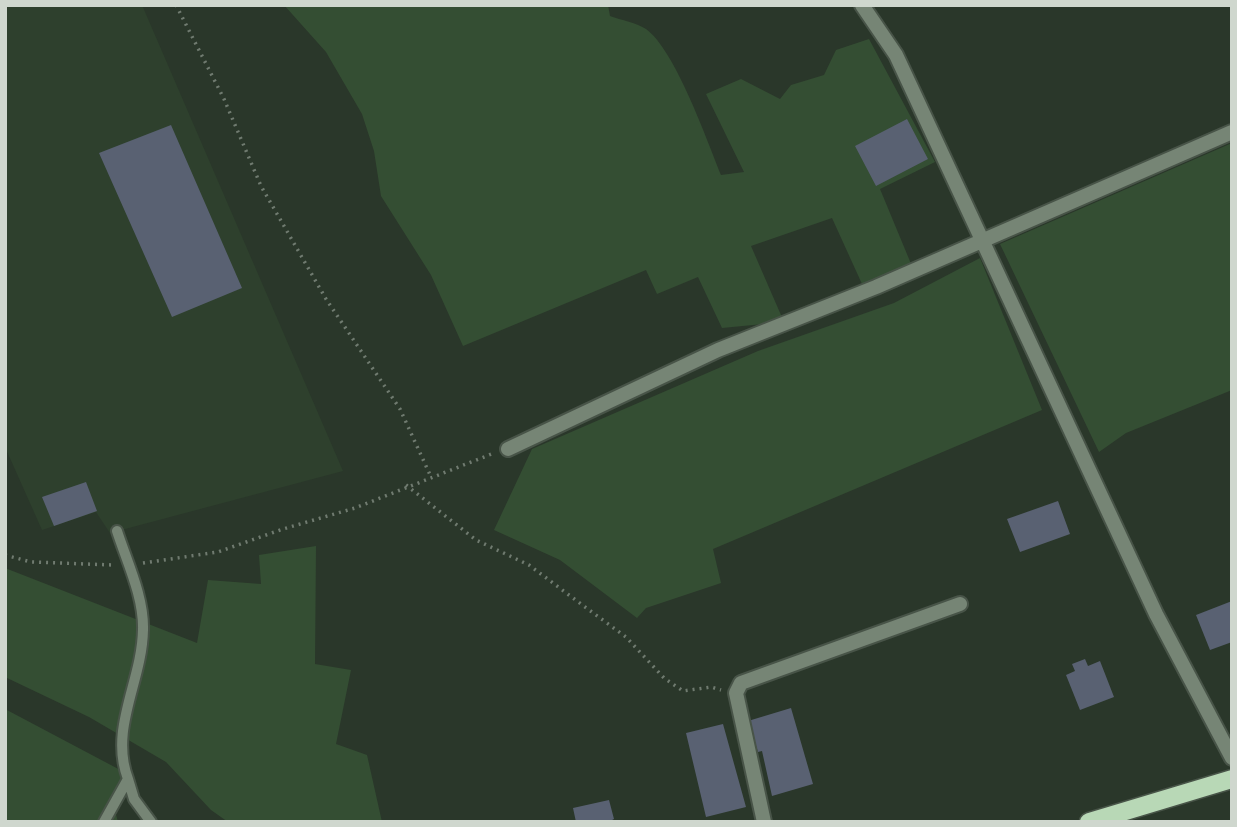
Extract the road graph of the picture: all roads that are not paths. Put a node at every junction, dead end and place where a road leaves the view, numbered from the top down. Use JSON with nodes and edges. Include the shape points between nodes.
{"nodes":[{"id":1,"x":862,"y":5,"type":"edge"},
{"id":2,"x":1232,"y":132,"type":"edge"},
{"id":3,"x":984,"y":239,"type":"junction"},
{"id":4,"x":508,"y":449,"type":"road end"},
{"id":5,"x":117,"y":531,"type":"dead end"},
{"id":6,"x":960,"y":604,"type":"dead end"},
{"id":7,"x":1232,"y":758,"type":"edge"},
{"id":8,"x":128,"y":779,"type":"junction"},
{"id":9,"x":1232,"y":779,"type":"edge"},
{"id":10,"x":104,"y":822,"type":"edge"},
{"id":11,"x":151,"y":822,"type":"edge"},
{"id":12,"x":764,"y":822,"type":"edge"},
{"id":13,"x":1089,"y":822,"type":"edge"}],
"edges":[{"from":1,"to":3,"type":"street","via":[[896,55]]},
{"from":2,"to":3,"type":"street"},
{"from":3,"to":4,"type":"street","via":[[718,350]]},
{"from":3,"to":7,"type":"street","via":[[1156,614]]},
{"from":5,"to":8,"type":"lane","via":[[140,604],[143,631],[120,741]]},
{"from":6,"to":12,"type":"street","via":[[741,683],[736,692]]},
{"from":8,"to":10,"type":"lane"},
{"from":8,"to":11,"type":"lane","via":[[134,799]]},
{"from":9,"to":13,"type":"main road"}]}
